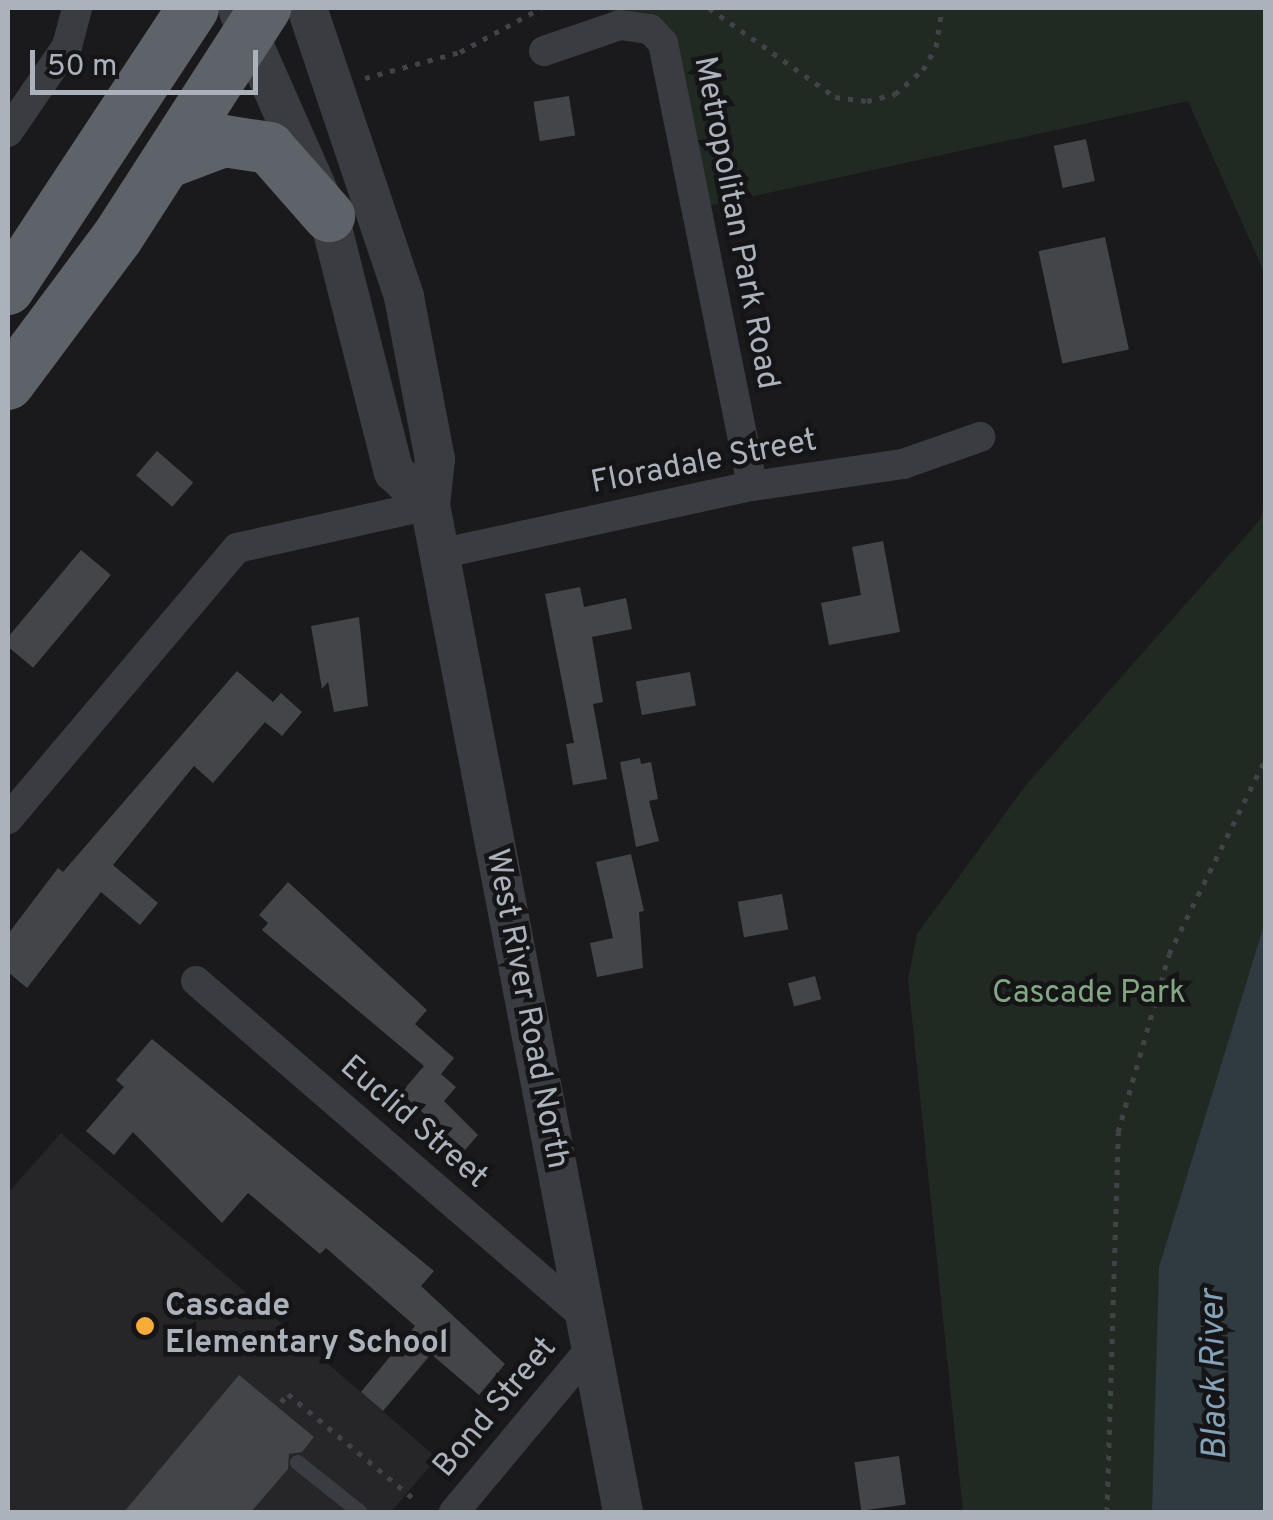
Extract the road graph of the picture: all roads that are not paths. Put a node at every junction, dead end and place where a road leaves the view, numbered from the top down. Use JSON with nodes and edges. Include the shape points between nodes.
{"nodes":[{"id":1,"x":77,"y":8,"type":"edge"},
{"id":2,"x":193,"y":8,"type":"edge"},
{"id":3,"x":307,"y":8,"type":"edge"},
{"id":4,"x":251,"y":16,"type":"edge"},
{"id":5,"x":544,"y":52,"type":"dead end"},
{"id":6,"x":8,"y":132,"type":"edge"},
{"id":7,"x":166,"y":163,"type":"junction"},
{"id":8,"x":329,"y":216,"type":"junction"},
{"id":9,"x":8,"y":289,"type":"edge"},
{"id":10,"x":8,"y":384,"type":"edge"},
{"id":11,"x":980,"y":437,"type":"dead end"},
{"id":12,"x":752,"y":486,"type":"junction"},
{"id":13,"x":430,"y":505,"type":"junction"},
{"id":14,"x":439,"y":554,"type":"junction"},
{"id":15,"x":8,"y":819,"type":"edge"},
{"id":16,"x":196,"y":981,"type":"dead end"},
{"id":17,"x":588,"y":1333,"type":"junction"},
{"id":18,"x":297,"y":1462,"type":"dead end"},
{"id":19,"x":360,"y":1512,"type":"edge"},
{"id":20,"x":454,"y":1512,"type":"edge"},
{"id":21,"x":623,"y":1512,"type":"edge"}],
"edges":[{"from":1,"to":6,"type":"street","via":[[67,46]]},
{"from":2,"to":9,"type":"highway"},
{"from":3,"to":13,"type":"street","name":"West River Road North","via":[[404,297],[435,459]]},
{"from":4,"to":7,"type":"highway"},
{"from":4,"to":8,"type":"street"},
{"from":5,"to":12,"type":"street","name":"Metropolitan Park Road","via":[[620,25],[650,29],[663,44]]},
{"from":7,"to":8,"type":"highway","via":[[224,141],[269,148]]},
{"from":7,"to":10,"type":"highway"},
{"from":8,"to":13,"type":"street","via":[[394,472]]},
{"from":11,"to":12,"type":"street","name":"Floradale Street","via":[[903,464]]},
{"from":12,"to":14,"type":"street","name":"Floradale Street"},
{"from":13,"to":14,"type":"street","name":"West River Road North"},
{"from":13,"to":15,"type":"street","via":[[237,548]]},
{"from":14,"to":17,"type":"street","name":"West River Road North"},
{"from":16,"to":17,"type":"street","name":"Euclid Street"},
{"from":17,"to":20,"type":"street","name":"Bond Street"},
{"from":17,"to":21,"type":"street","name":"West River Road North"},
{"from":18,"to":19,"type":"lane"}]}
